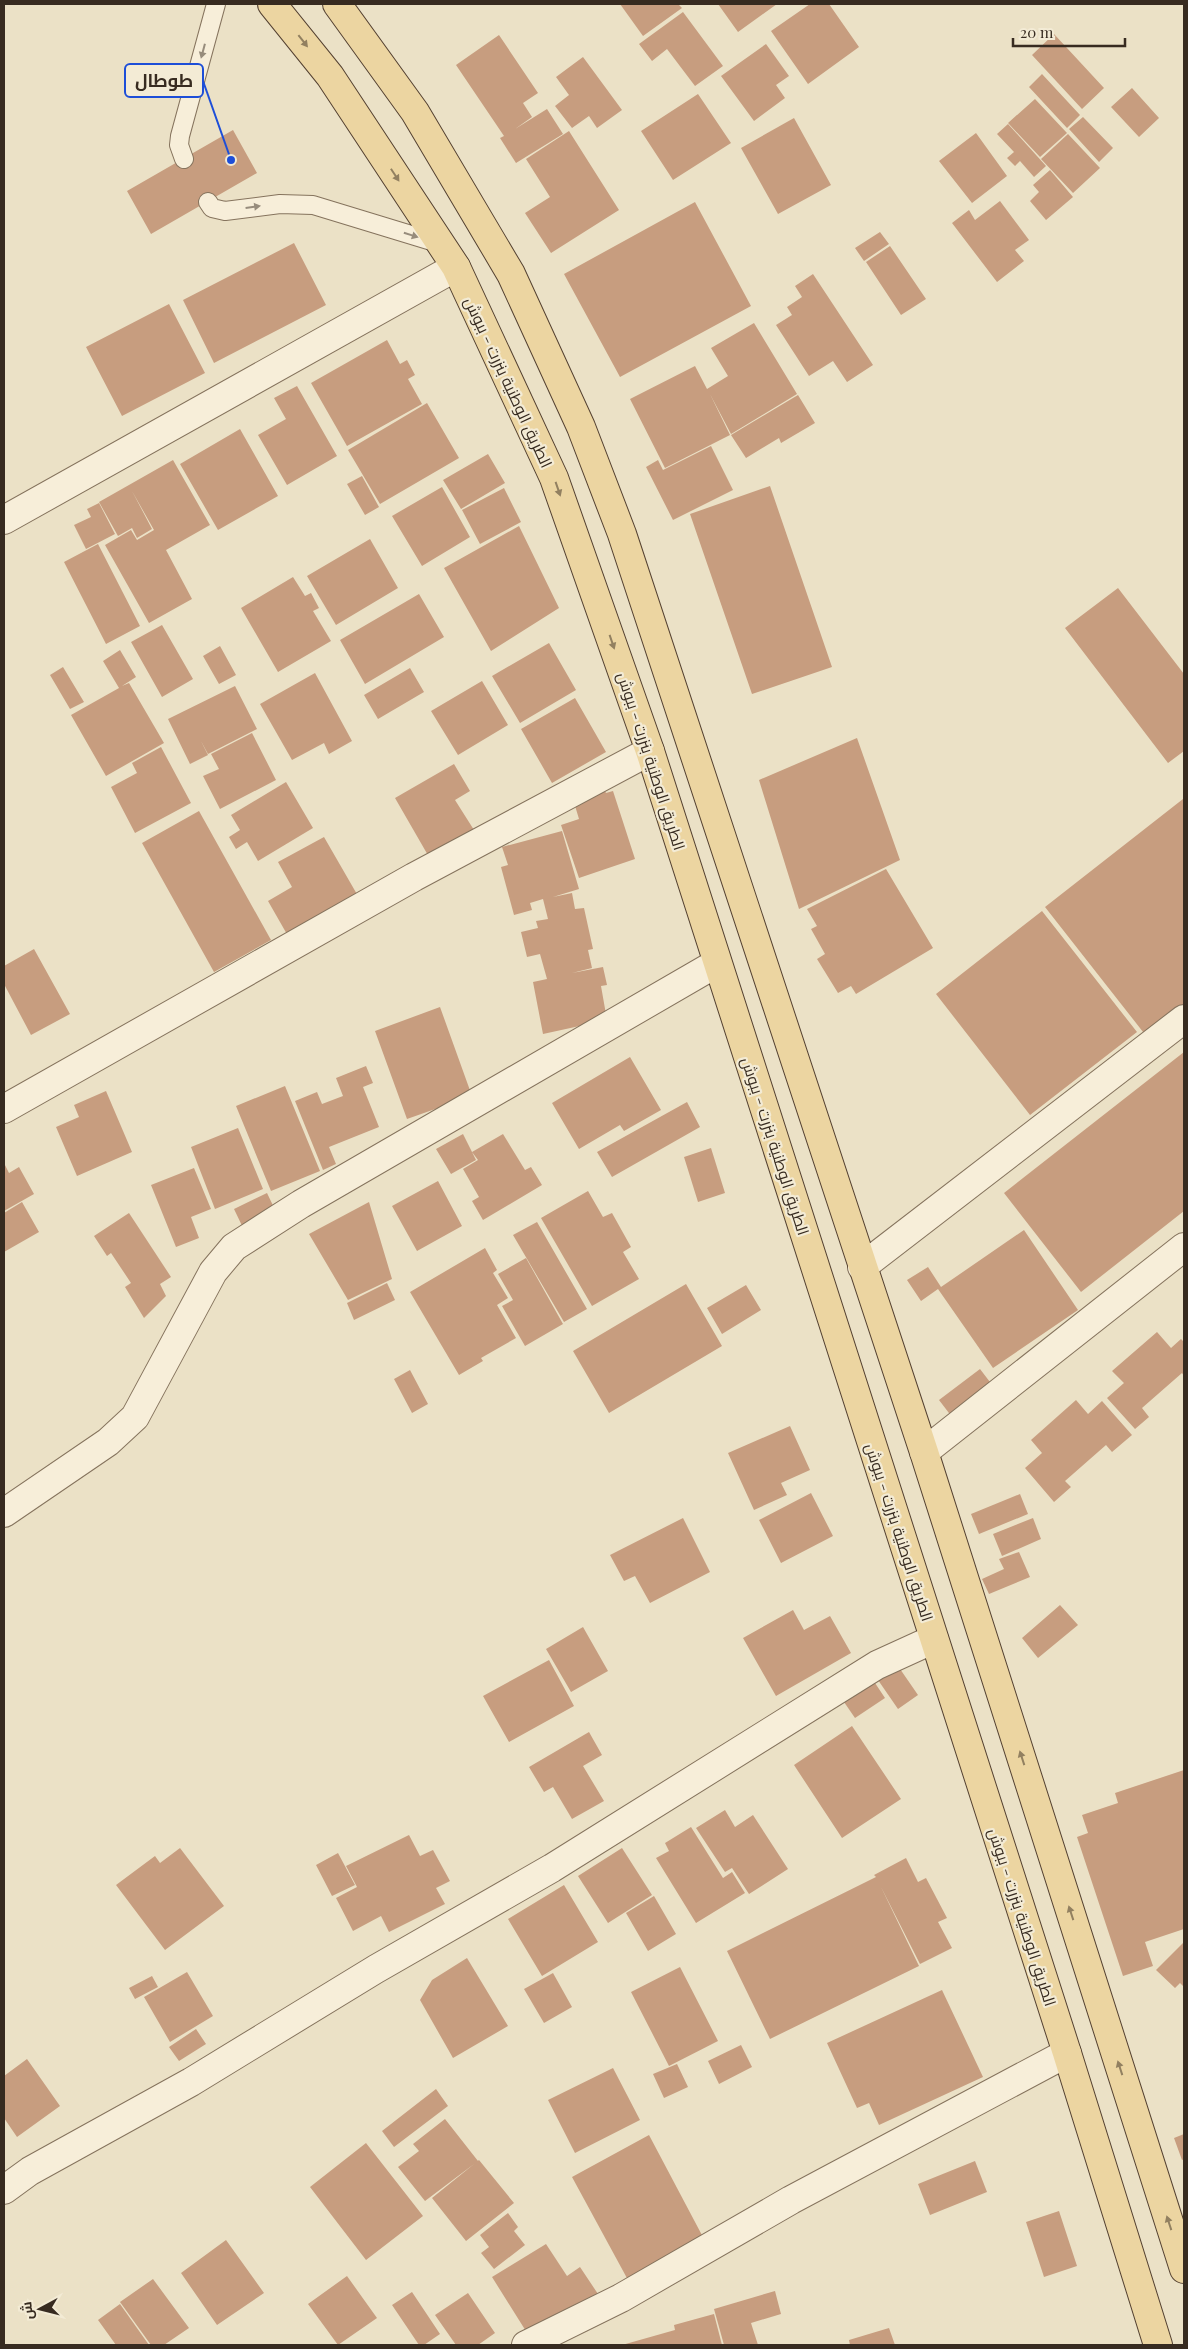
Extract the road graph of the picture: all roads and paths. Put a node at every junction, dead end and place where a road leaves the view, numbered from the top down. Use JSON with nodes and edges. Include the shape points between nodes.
{"nodes":[{"id":1,"x":216,"y":4,"type":"edge"},
{"id":2,"x":272,"y":4,"type":"edge"},
{"id":3,"x":337,"y":4,"type":"edge"},
{"id":4,"x":184,"y":159,"type":"dead end"},
{"id":5,"x":208,"y":202,"type":"dead end"},
{"id":6,"x":441,"y":244,"type":"junction"},
{"id":7,"x":456,"y":267,"type":"junction"},
{"id":8,"x":4,"y":520,"type":"edge"},
{"id":9,"x":650,"y":751,"type":"junction"},
{"id":10,"x":717,"y":963,"type":"junction"},
{"id":11,"x":1184,"y":1019,"type":"edge"},
{"id":12,"x":4,"y":1109,"type":"edge"},
{"id":13,"x":1184,"y":1247,"type":"edge"},
{"id":14,"x":862,"y":1267,"type":"junction"},
{"id":15,"x":924,"y":1452,"type":"junction"},
{"id":16,"x":4,"y":1513,"type":"edge"},
{"id":17,"x":934,"y":1639,"type":"junction"},
{"id":18,"x":1067,"y":2053,"type":"junction"},
{"id":19,"x":4,"y":2190,"type":"edge"},
{"id":20,"x":1184,"y":2269,"type":"edge"},
{"id":21,"x":526,"y":2345,"type":"edge"},
{"id":22,"x":1158,"y":2345,"type":"edge"}],
"edges":[{"from":1,"to":4,"type":"lane","one_way":true,"via":[[180,136],[179,145]]},
{"from":2,"to":6,"type":"main road","name":"الطريق الوطنية بنزرت - ببوش","one_way":true,"via":[[330,76]]},
{"from":3,"to":14,"type":"main road","via":[[415,112],[458,181],[511,274],[581,427],[626,543]]},
{"from":5,"to":6,"type":"lane","one_way":true,"via":[[212,208],[225,211],[280,204],[313,205]]},
{"from":6,"to":7,"type":"main road","name":"الطريق الوطنية بنزرت - ببوش"},
{"from":7,"to":8,"type":"street"},
{"from":7,"to":9,"type":"main road","name":"الطريق الوطنية بنزرت - ببوش","one_way":true,"via":[[554,478]]},
{"from":9,"to":10,"type":"main road","name":"الطريق الوطنية بنزرت - ببوش"},
{"from":9,"to":12,"type":"street","via":[[414,877]]},
{"from":10,"to":16,"type":"street","via":[[301,1204],[234,1247],[213,1272],[135,1417],[108,1442]]},
{"from":10,"to":17,"type":"main road","name":"الطريق الوطنية بنزرت - ببوش"},
{"from":11,"to":14,"type":"street"},
{"from":13,"to":15,"type":"street"},
{"from":14,"to":15,"type":"main road"},
{"from":20,"to":15,"type":"main road","one_way":true},
{"from":17,"to":18,"type":"main road","name":"الطريق الوطنية بنزرت - ببوش"},
{"from":17,"to":19,"type":"street","via":[[877,1665],[552,1868],[376,1968],[191,2082],[30,2171]]},
{"from":18,"to":21,"type":"street","via":[[791,2200],[621,2298]]},
{"from":18,"to":22,"type":"main road","name":"الطريق الوطنية بنزرت - ببوش"}]}
